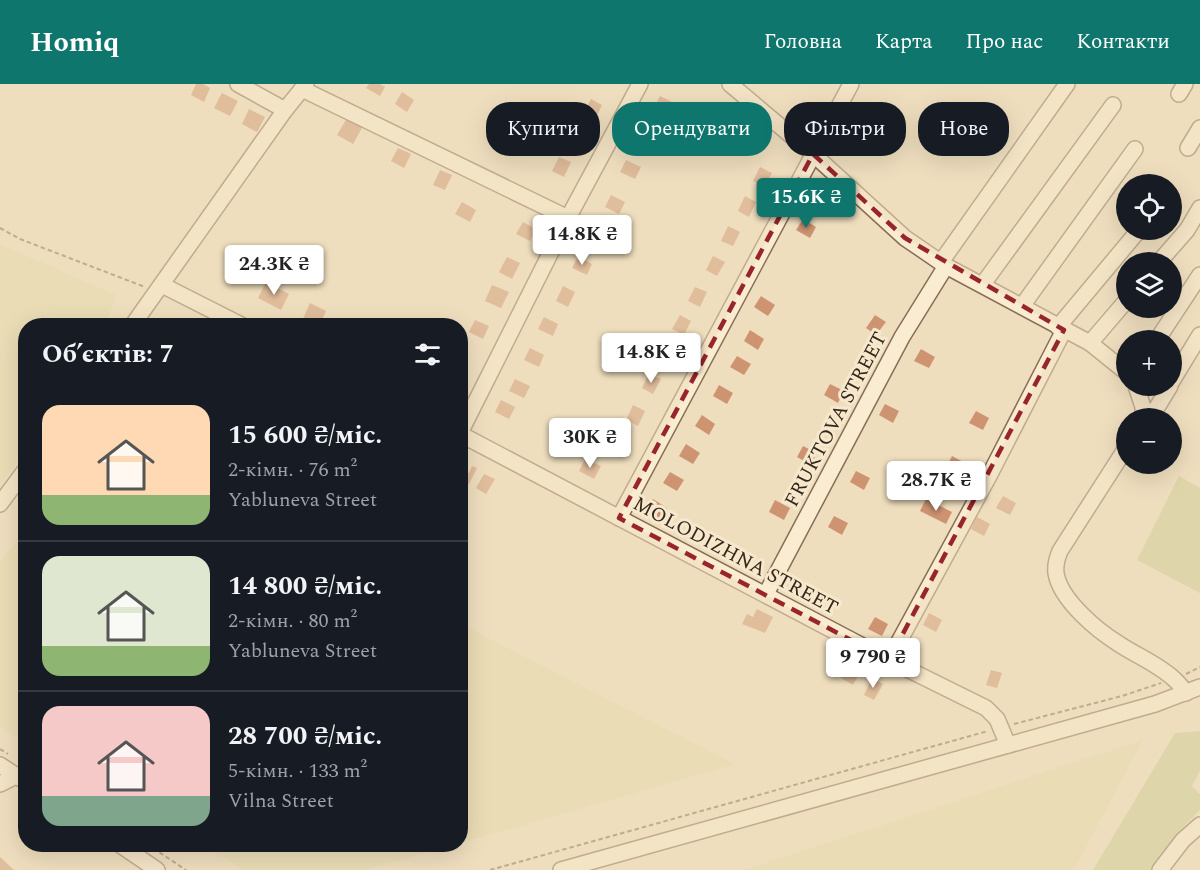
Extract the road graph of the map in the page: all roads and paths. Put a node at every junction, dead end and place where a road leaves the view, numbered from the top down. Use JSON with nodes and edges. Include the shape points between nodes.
{"nodes":[{"id":1,"x":238,"y":84,"type":"edge"},
{"id":2,"x":640,"y":84,"type":"edge"},
{"id":3,"x":730,"y":84,"type":"edge"},
{"id":4,"x":851,"y":84,"type":"edge"},
{"id":5,"x":1068,"y":84,"type":"edge"},
{"id":6,"x":304,"y":87,"type":"edge"},
{"id":7,"x":841,"y":102,"type":"edge"},
{"id":8,"x":1113,"y":105,"type":"dead end"},
{"id":9,"x":285,"y":110,"type":"junction"},
{"id":10,"x":1200,"y":128,"type":"edge"},
{"id":11,"x":784,"y":130,"type":"edge"},
{"id":12,"x":1188,"y":148,"type":"dead end"},
{"id":13,"x":1135,"y":149,"type":"dead end"},
{"id":14,"x":812,"y":156,"type":"edge"},
{"id":15,"x":815,"y":156,"type":"edge"},
{"id":16,"x":1200,"y":208,"type":"edge"},
{"id":17,"x":568,"y":218,"type":"junction"},
{"id":18,"x":0,"y":228,"type":"edge"},
{"id":19,"x":1131,"y":240,"type":"edge"},
{"id":20,"x":1168,"y":252,"type":"edge"},
{"id":21,"x":944,"y":264,"type":"junction"},
{"id":22,"x":1200,"y":275,"type":"edge"},
{"id":23,"x":982,"y":284,"type":"junction"},
{"id":24,"x":159,"y":288,"type":"junction"},
{"id":25,"x":1022,"y":306,"type":"junction"},
{"id":26,"x":1116,"y":313,"type":"edge"},
{"id":27,"x":138,"y":318,"type":"edge"},
{"id":28,"x":225,"y":318,"type":"edge"},
{"id":29,"x":1061,"y":328,"type":"junction"},
{"id":30,"x":1164,"y":330,"type":"edge"},
{"id":31,"x":1200,"y":335,"type":"edge"},
{"id":32,"x":1090,"y":343,"type":"junction"},
{"id":33,"x":1116,"y":364,"type":"edge"},
{"id":34,"x":1182,"y":365,"type":"edge"},
{"id":35,"x":468,"y":417,"type":"edge"},
{"id":36,"x":468,"y":437,"type":"edge"},
{"id":37,"x":1116,"y":464,"type":"edge"},
{"id":38,"x":18,"y":480,"type":"edge"},
{"id":39,"x":0,"y":504,"type":"edge"},
{"id":40,"x":619,"y":518,"type":"junction"},
{"id":41,"x":766,"y":594,"type":"junction"},
{"id":42,"x":889,"y":660,"type":"junction"},
{"id":43,"x":1200,"y":667,"type":"edge"},
{"id":44,"x":1175,"y":679,"type":"junction"},
{"id":45,"x":1193,"y":690,"type":"edge"},
{"id":46,"x":1002,"y":727,"type":"junction"},
{"id":47,"x":1008,"y":745,"type":"junction"},
{"id":48,"x":0,"y":765,"type":"edge"},
{"id":49,"x":18,"y":777,"type":"edge"},
{"id":50,"x":18,"y":780,"type":"edge"},
{"id":51,"x":0,"y":784,"type":"edge"},
{"id":52,"x":1200,"y":825,"type":"edge"},
{"id":53,"x":131,"y":852,"type":"edge"},
{"id":54,"x":159,"y":852,"type":"edge"},
{"id":55,"x":157,"y":870,"type":"edge"},
{"id":56,"x":186,"y":870,"type":"edge"},
{"id":57,"x":490,"y":870,"type":"edge"},
{"id":58,"x":561,"y":870,"type":"edge"},
{"id":59,"x":1160,"y":870,"type":"edge"}],
"edges":[{"from":1,"to":9,"type":"street"},
{"from":2,"to":17,"type":"street"},
{"from":3,"to":11,"type":"street"},
{"from":4,"to":7,"type":"street"},
{"from":5,"to":21,"type":"street","name":"FRUKTOVA STREET"},
{"from":6,"to":9,"type":"street"},
{"from":6,"to":17,"type":"street"},
{"from":8,"to":23,"type":"street"},
{"from":9,"to":24,"type":"street"},
{"from":10,"to":12,"type":"street"},
{"from":13,"to":25,"type":"street"},
{"from":14,"to":40,"type":"street"},
{"from":15,"to":21,"type":"street","via":[[905,238]]},
{"from":16,"to":20,"type":"street"},
{"from":17,"to":35,"type":"street"},
{"from":18,"to":24,"type":"path","via":[[20,239]]},
{"from":19,"to":29,"type":"street"},
{"from":21,"to":23,"type":"street"},
{"from":21,"to":41,"type":"street","name":"FRUKTOVA STREET"},
{"from":22,"to":30,"type":"street"},
{"from":23,"to":25,"type":"street"},
{"from":24,"to":27,"type":"street"},
{"from":24,"to":28,"type":"street"},
{"from":25,"to":29,"type":"street"},
{"from":26,"to":32,"type":"street"},
{"from":29,"to":32,"type":"street"},
{"from":29,"to":42,"type":"street","via":[[988,476]]},
{"from":31,"to":34,"type":"street"},
{"from":32,"to":33,"type":"street"},
{"from":36,"to":40,"type":"street","name":"MOLODIZHNA STREET"},
{"from":37,"to":44,"type":"street","via":[[1060,551],[1056,574],[1065,594],[1093,624]]},
{"from":38,"to":39,"type":"street"},
{"from":40,"to":41,"type":"street","name":"MOLODIZHNA STREET"},
{"from":41,"to":42,"type":"street","name":"MOLODIZHNA STREET"},
{"from":42,"to":46,"type":"street","name":"MOLODIZHNA STREET","via":[[986,708]]},
{"from":43,"to":44,"type":"path"},
{"from":44,"to":45,"type":"street"},
{"from":44,"to":46,"type":"path"},
{"from":45,"to":47,"type":"street"},
{"from":46,"to":47,"type":"street","name":"MOLODIZHNA STREET"},
{"from":46,"to":57,"type":"path"},
{"from":47,"to":58,"type":"street"},
{"from":48,"to":49,"type":"street"},
{"from":50,"to":51,"type":"street"},
{"from":52,"to":59,"type":"street"},
{"from":53,"to":55,"type":"street"},
{"from":54,"to":56,"type":"path"}]}
